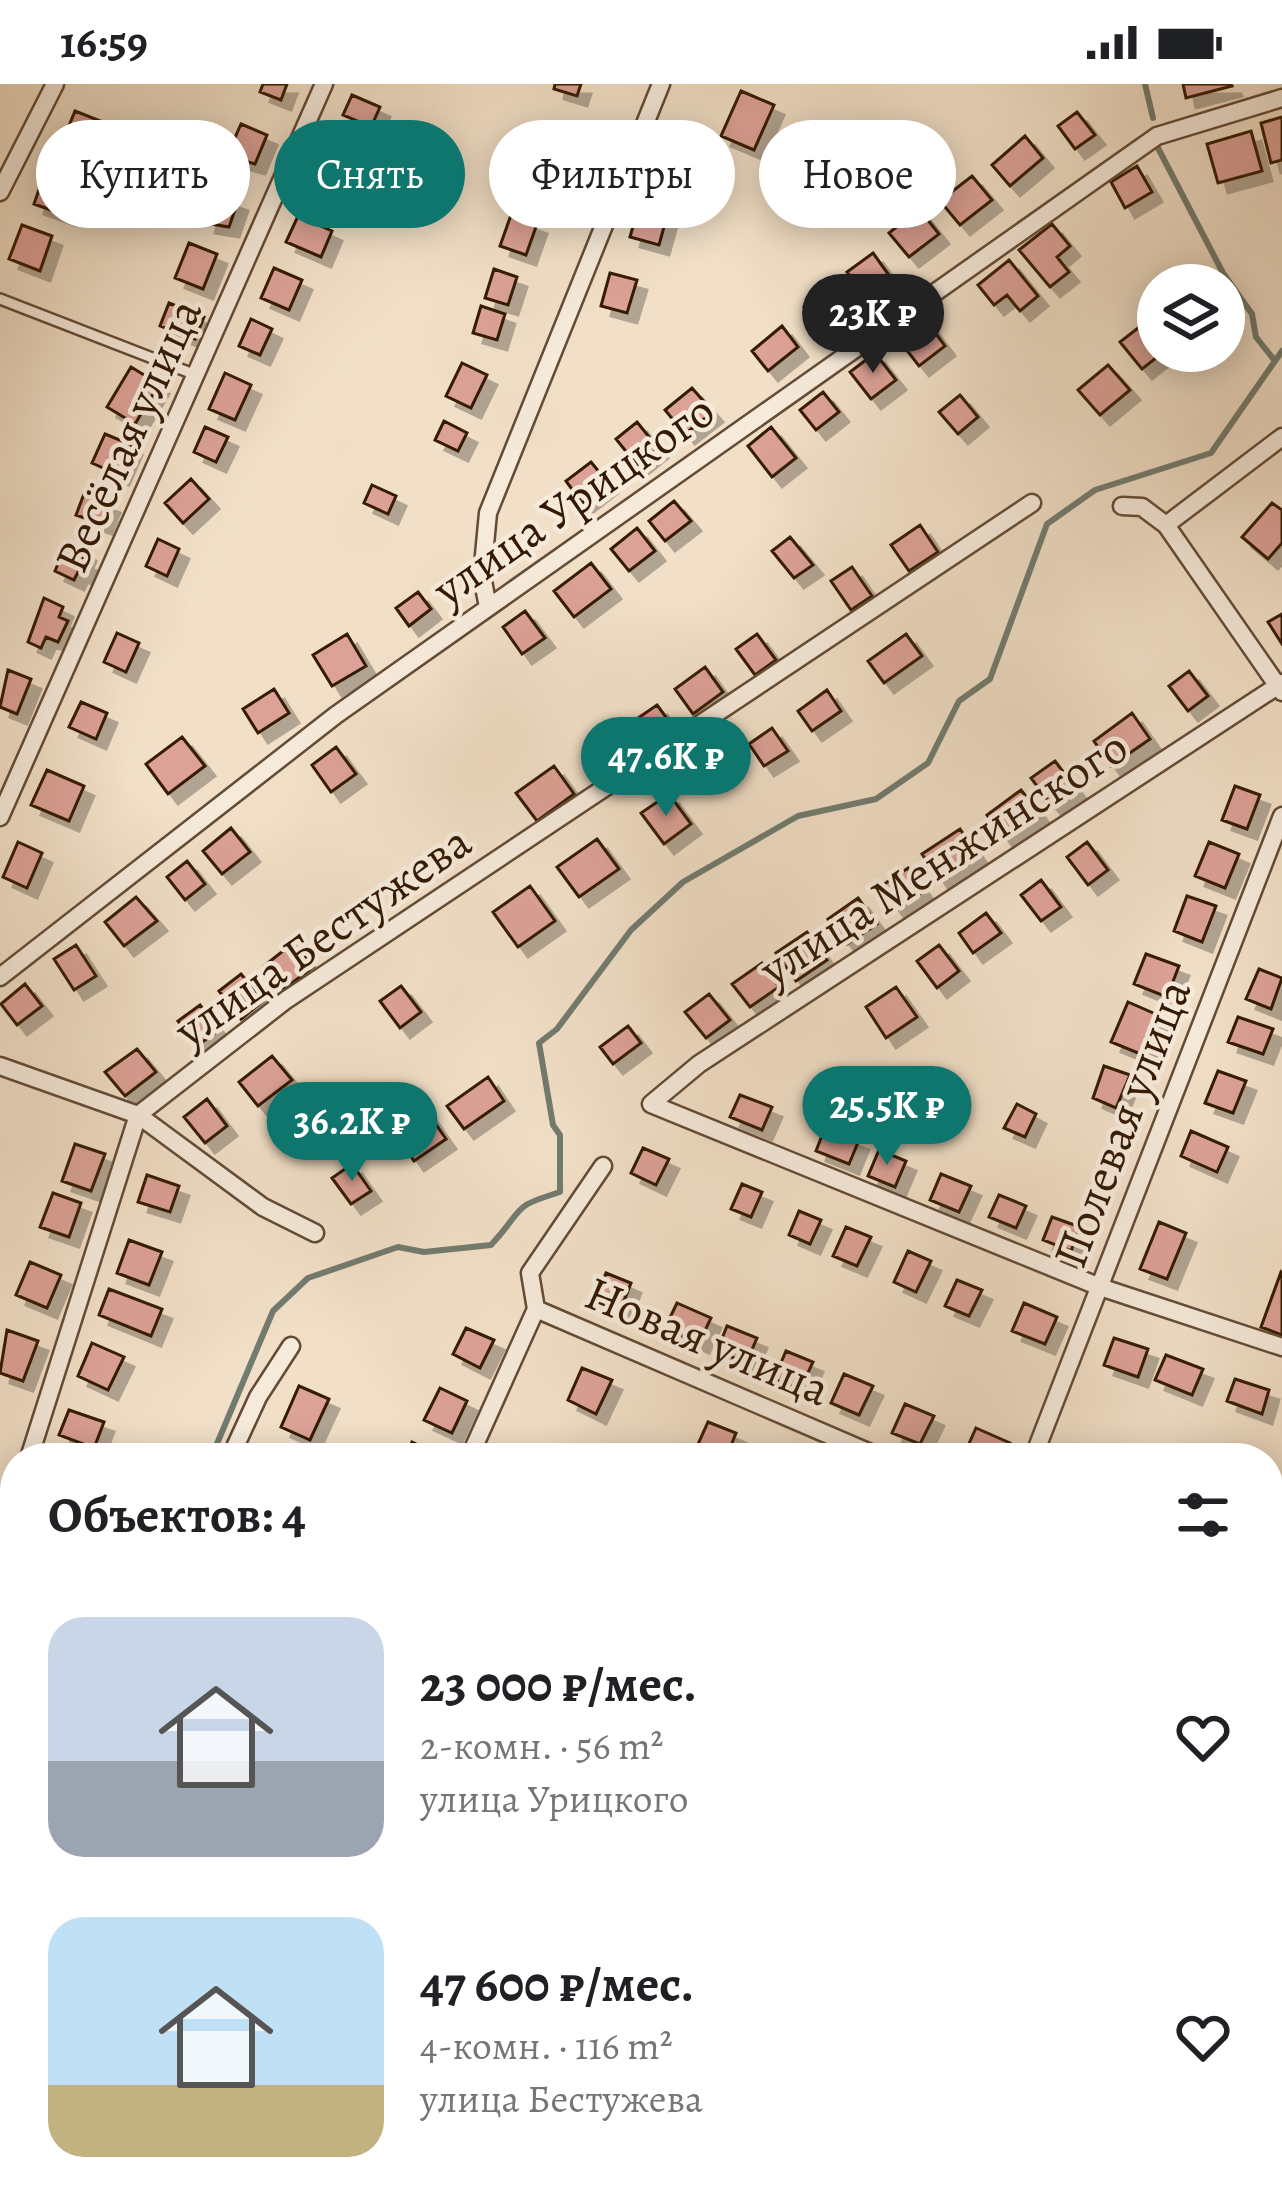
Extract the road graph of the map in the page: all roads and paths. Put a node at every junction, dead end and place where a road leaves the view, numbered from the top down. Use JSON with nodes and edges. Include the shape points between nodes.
{"nodes":[{"id":1,"x":55,"y":84,"type":"edge"},
{"id":2,"x":324,"y":84,"type":"edge"},
{"id":3,"x":661,"y":84,"type":"edge"},
{"id":4,"x":1282,"y":98,"type":"edge"},
{"id":5,"x":0,"y":192,"type":"edge"},
{"id":6,"x":0,"y":299,"type":"edge"},
{"id":7,"x":196,"y":375,"type":"junction"},
{"id":8,"x":1282,"y":437,"type":"edge"},
{"id":9,"x":1032,"y":503,"type":"dead end"},
{"id":10,"x":1122,"y":506,"type":"dead end"},
{"id":11,"x":1166,"y":525,"type":"junction"},
{"id":12,"x":488,"y":607,"type":"junction"},
{"id":13,"x":1280,"y":687,"type":"edge"},
{"id":14,"x":1282,"y":816,"type":"edge"},
{"id":15,"x":0,"y":817,"type":"edge"},
{"id":16,"x":0,"y":977,"type":"edge"},
{"id":17,"x":0,"y":1066,"type":"edge"},
{"id":18,"x":138,"y":1115,"type":"junction"},
{"id":19,"x":603,"y":1166,"type":"dead end"},
{"id":20,"x":315,"y":1233,"type":"dead end"},
{"id":21,"x":1100,"y":1287,"type":"junction"},
{"id":22,"x":536,"y":1309,"type":"junction"},
{"id":23,"x":292,"y":1346,"type":"dead end"},
{"id":24,"x":1282,"y":1347,"type":"edge"},
{"id":25,"x":34,"y":1443,"type":"edge"},
{"id":26,"x":237,"y":1443,"type":"edge"},
{"id":27,"x":477,"y":1443,"type":"edge"},
{"id":28,"x":847,"y":1443,"type":"edge"},
{"id":29,"x":1039,"y":1443,"type":"edge"}],
"edges":[{"from":1,"to":5,"type":"street"},
{"from":2,"to":7,"type":"street","name":"Весёлая улица"},
{"from":3,"to":12,"type":"street","via":[[488,513]]},
{"from":4,"to":12,"type":"street","name":"улица Урицкого","via":[[1157,136]]},
{"from":6,"to":7,"type":"lane"},
{"from":7,"to":15,"type":"street","name":"Весёлая улица"},
{"from":8,"to":11,"type":"street"},
{"from":9,"to":18,"type":"street","name":"улица Бестужева","via":[[286,1000]]},
{"from":10,"to":11,"type":"street","via":[[1142,507]]},
{"from":11,"to":13,"type":"street"},
{"from":12,"to":16,"type":"street","name":"улица Урицкого"},
{"from":13,"to":21,"type":"street","name":"улица Менжинского","via":[[699,1064],[652,1104]]},
{"from":14,"to":21,"type":"street","name":"Полевая улица"},
{"from":17,"to":18,"type":"street"},
{"from":18,"to":20,"type":"street","via":[[263,1207]]},
{"from":18,"to":25,"type":"street"},
{"from":19,"to":22,"type":"street","name":"Новая улица","via":[[530,1273]]},
{"from":21,"to":24,"type":"street"},
{"from":21,"to":29,"type":"street","name":"Полевая улица"},
{"from":22,"to":27,"type":"street"},
{"from":22,"to":28,"type":"street","name":"Новая улица"},
{"from":23,"to":26,"type":"street"}]}
